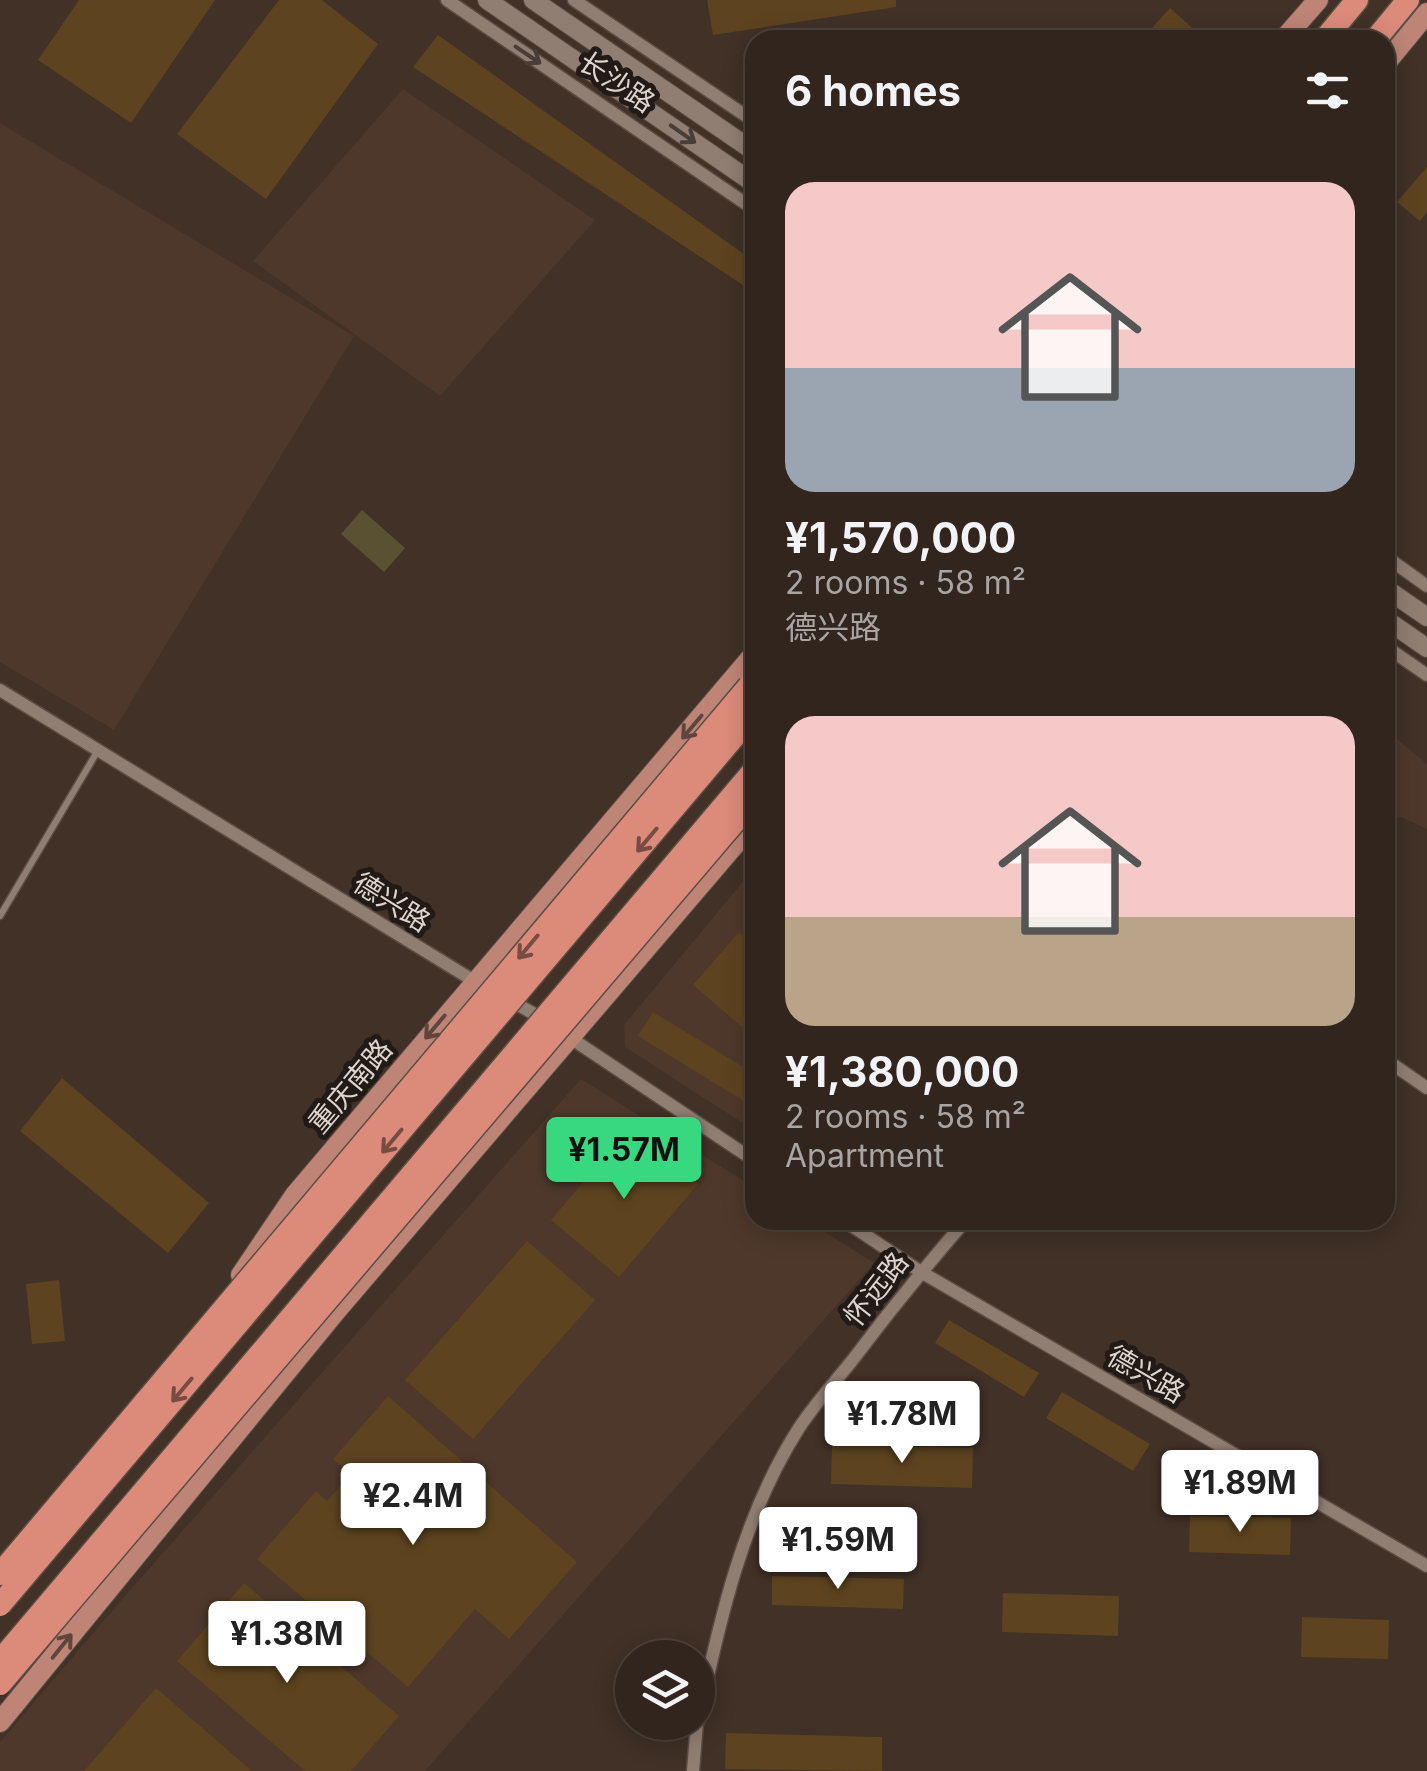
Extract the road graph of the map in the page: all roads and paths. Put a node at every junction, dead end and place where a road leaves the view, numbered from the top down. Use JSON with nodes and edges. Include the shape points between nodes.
{"nodes":[{"id":1,"x":448,"y":0,"type":"edge"},
{"id":2,"x":486,"y":0,"type":"edge"},
{"id":3,"x":533,"y":0,"type":"edge"},
{"id":4,"x":574,"y":0,"type":"edge"},
{"id":5,"x":1318,"y":0,"type":"edge"},
{"id":6,"x":1357,"y":0,"type":"edge"},
{"id":7,"x":1408,"y":0,"type":"edge"},
{"id":8,"x":1427,"y":14,"type":"edge"},
{"id":9,"x":1292,"y":30,"type":"edge"},
{"id":10,"x":1332,"y":30,"type":"edge"},
{"id":11,"x":1383,"y":30,"type":"edge"},
{"id":12,"x":1395,"y":52,"type":"edge"},
{"id":13,"x":745,"y":115,"type":"edge"},
{"id":14,"x":745,"y":145,"type":"edge"},
{"id":15,"x":745,"y":177,"type":"edge"},
{"id":16,"x":745,"y":203,"type":"edge"},
{"id":17,"x":1395,"y":563,"type":"edge"},
{"id":18,"x":1427,"y":586,"type":"edge"},
{"id":19,"x":1395,"y":595,"type":"edge"},
{"id":20,"x":1427,"y":618,"type":"edge"},
{"id":21,"x":1395,"y":626,"type":"edge"},
{"id":22,"x":1427,"y":648,"type":"edge"},
{"id":23,"x":1395,"y":653,"type":"edge"},
{"id":24,"x":745,"y":665,"type":"edge"},
{"id":25,"x":1427,"y":675,"type":"edge"},
{"id":26,"x":0,"y":690,"type":"edge"},
{"id":27,"x":745,"y":690,"type":"edge"},
{"id":28,"x":745,"y":724,"type":"edge"},
{"id":29,"x":98,"y":751,"type":"junction"},
{"id":30,"x":745,"y":781,"type":"edge"},
{"id":31,"x":745,"y":810,"type":"edge"},
{"id":32,"x":745,"y":833,"type":"edge"},
{"id":33,"x":0,"y":916,"type":"edge"},
{"id":34,"x":474,"y":982,"type":"junction"},
{"id":35,"x":570,"y":1038,"type":"junction"},
{"id":36,"x":1395,"y":1066,"type":"edge"},
{"id":37,"x":1427,"y":1088,"type":"edge"},
{"id":38,"x":745,"y":1154,"type":"edge"},
{"id":39,"x":858,"y":1230,"type":"edge"},
{"id":40,"x":957,"y":1230,"type":"edge"},
{"id":41,"x":921,"y":1272,"type":"junction"},
{"id":42,"x":0,"y":1563,"type":"edge"},
{"id":43,"x":1427,"y":1566,"type":"edge"},
{"id":44,"x":0,"y":1574,"type":"edge"},
{"id":45,"x":0,"y":1605,"type":"edge"},
{"id":46,"x":715,"y":1646,"type":"edge"},
{"id":47,"x":0,"y":1661,"type":"edge"},
{"id":48,"x":0,"y":1684,"type":"edge"},
{"id":49,"x":0,"y":1722,"type":"edge"},
{"id":50,"x":696,"y":1740,"type":"edge"},
{"id":51,"x":692,"y":1771,"type":"edge"}],
"edges":[{"from":1,"to":16,"type":"street","name":"长沙路","one_way":true},
{"from":2,"to":15,"type":"main road","name":"长沙路","one_way":true},
{"from":3,"to":14,"type":"main road","name":"长沙路"},
{"from":4,"to":13,"type":"street","name":"长沙路"},
{"from":5,"to":9,"type":"main road"},
{"from":6,"to":10,"type":"highway"},
{"from":7,"to":11,"type":"highway"},
{"from":8,"to":12,"type":"main road"},
{"from":17,"to":18,"type":"street"},
{"from":19,"to":20,"type":"main road"},
{"from":21,"to":22,"type":"main road"},
{"from":23,"to":25,"type":"street"},
{"from":24,"to":34,"type":"main road","name":"重庆南路","one_way":true},
{"from":26,"to":29,"type":"street","name":"德兴路"},
{"from":27,"to":44,"type":"highway","one_way":true,"bridge":true},
{"from":28,"to":45,"type":"highway","one_way":true,"bridge":true},
{"from":29,"to":33,"type":"lane"},
{"from":29,"to":34,"type":"street","name":"德兴路"},
{"from":30,"to":47,"type":"highway","bridge":true},
{"from":31,"to":48,"type":"highway","bridge":true},
{"from":32,"to":35,"type":"main road"},
{"from":34,"to":35,"type":"street","name":"德兴路"},
{"from":34,"to":42,"type":"main road","name":"重庆南路","one_way":true,"via":[[295,1195],[218,1310]]},
{"from":35,"to":38,"type":"street","name":"德兴路"},
{"from":49,"to":35,"type":"main road","one_way":true},
{"from":36,"to":37,"type":"street"},
{"from":39,"to":41,"type":"street","name":"德兴路"},
{"from":40,"to":41,"type":"street","name":"怀远路"},
{"from":41,"to":43,"type":"street","name":"德兴路"},
{"from":41,"to":46,"type":"street","name":"怀远路","via":[[800,1428],[762,1499]]},
{"from":50,"to":51,"type":"street","name":"怀远路"}]}
